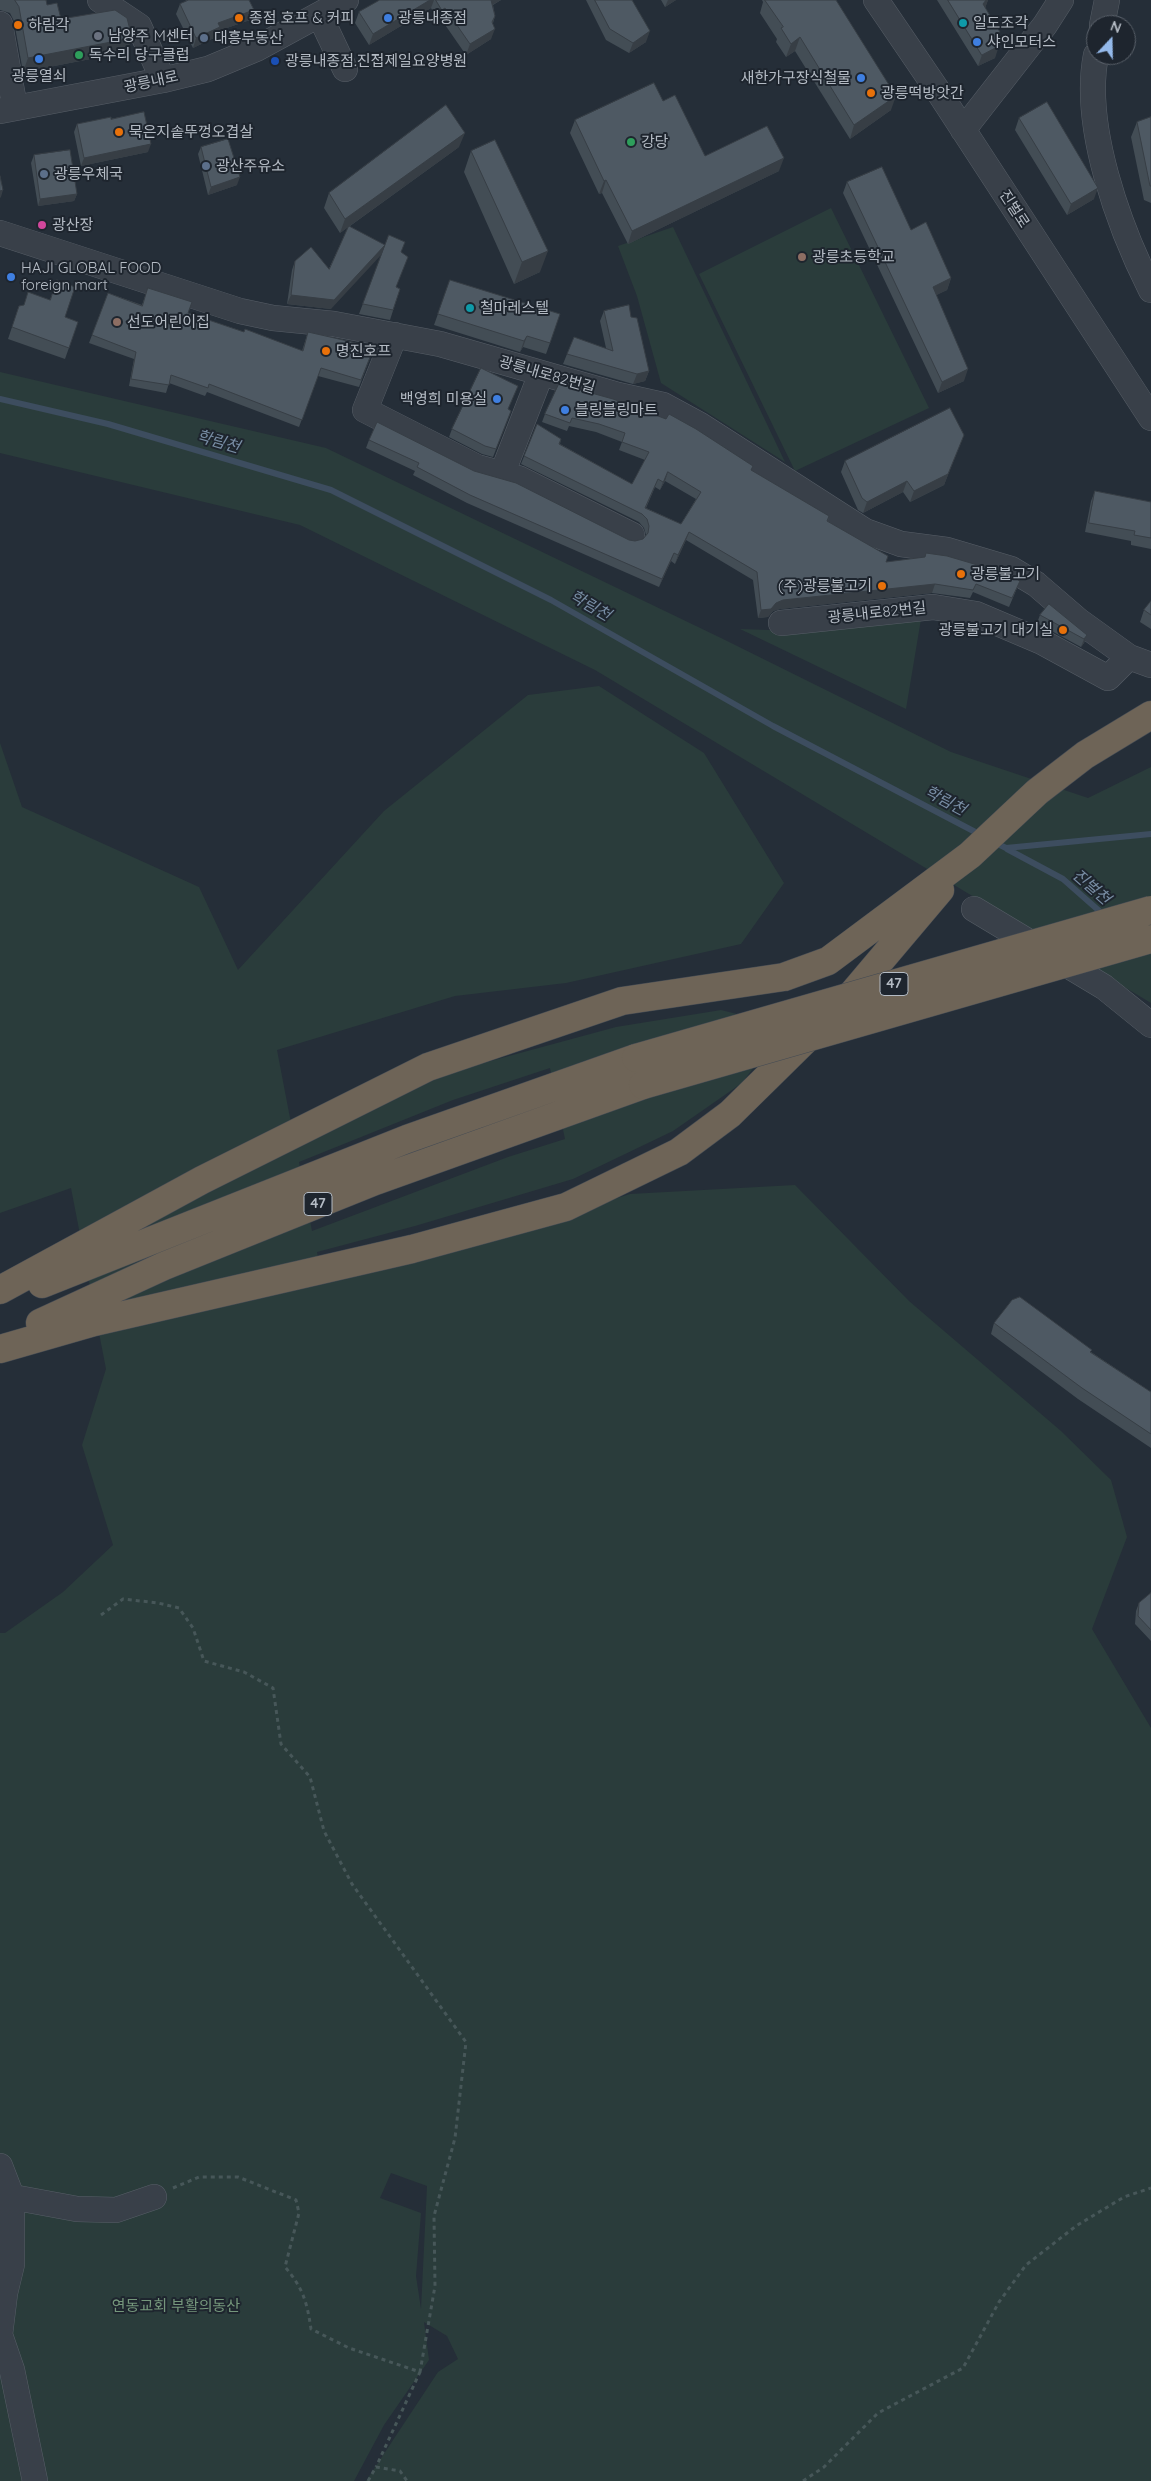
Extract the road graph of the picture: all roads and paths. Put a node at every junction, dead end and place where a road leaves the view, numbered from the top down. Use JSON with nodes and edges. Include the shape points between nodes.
{"nodes":[{"id":1,"x":100,"y":0,"type":"edge"},
{"id":2,"x":346,"y":0,"type":"edge"},
{"id":3,"x":876,"y":0,"type":"edge"},
{"id":4,"x":1061,"y":0,"type":"edge"},
{"id":5,"x":1107,"y":0,"type":"edge"},
{"id":6,"x":1104,"y":15,"type":"edge"},
{"id":7,"x":320,"y":16,"type":"junction"},
{"id":8,"x":0,"y":24,"type":"edge"},
{"id":9,"x":1096,"y":65,"type":"edge"},
{"id":10,"x":345,"y":69,"type":"dead end"},
{"id":11,"x":163,"y":80,"type":"junction"},
{"id":12,"x":8,"y":109,"type":"edge"},
{"id":13,"x":963,"y":130,"type":"junction"},
{"id":14,"x":0,"y":233,"type":"edge"},
{"id":15,"x":1151,"y":290,"type":"edge"},
{"id":16,"x":395,"y":335,"type":"junction"},
{"id":17,"x":541,"y":374,"type":"junction"},
{"id":18,"x":1151,"y":418,"type":"edge"},
{"id":19,"x":502,"y":474,"type":"junction"},
{"id":20,"x":632,"y":535,"type":"dead end"},
{"id":21,"x":781,"y":623,"type":"dead end"},
{"id":22,"x":1140,"y":661,"type":"edge"},
{"id":23,"x":1151,"y":716,"type":"edge"},
{"id":24,"x":970,"y":854,"type":"junction"},
{"id":25,"x":974,"y":909,"type":"dead end"},
{"id":26,"x":1151,"y":910,"type":"edge"},
{"id":27,"x":1151,"y":939,"type":"edge"},
{"id":28,"x":1151,"y":1025,"type":"edge"},
{"id":29,"x":0,"y":1290,"type":"edge"},
{"id":30,"x":0,"y":1301,"type":"edge"},
{"id":31,"x":0,"y":1341,"type":"edge"},
{"id":32,"x":0,"y":1349,"type":"edge"},
{"id":33,"x":101,"y":1615,"type":"dead end"},
{"id":34,"x":0,"y":2166,"type":"edge"},
{"id":35,"x":1151,"y":2188,"type":"edge"},
{"id":36,"x":12,"y":2197,"type":"junction"},
{"id":37,"x":154,"y":2197,"type":"joint"},
{"id":38,"x":0,"y":2335,"type":"edge"},
{"id":39,"x":420,"y":2372,"type":"junction"},
{"id":40,"x":376,"y":2468,"type":"junction"},
{"id":41,"x":35,"y":2481,"type":"edge"},
{"id":42,"x":368,"y":2481,"type":"edge"},
{"id":43,"x":407,"y":2481,"type":"edge"},
{"id":44,"x":803,"y":2481,"type":"edge"}],
"edges":[{"from":1,"to":11,"type":"street","via":[[139,26]]},
{"from":2,"to":7,"type":"street","name":"광릉내로"},
{"from":3,"to":13,"type":"street","name":"진벌로"},
{"from":4,"to":13,"type":"street","via":[[1046,25]]},
{"from":5,"to":6,"type":"street"},
{"from":7,"to":10,"type":"street"},
{"from":7,"to":11,"type":"street","name":"광릉내로","via":[[256,50],[208,69]]},
{"from":8,"to":12,"type":"street"},
{"from":9,"to":15,"type":"street","via":[[1098,138],[1112,200]]},
{"from":11,"to":12,"type":"street","name":"광릉내로"},
{"from":13,"to":18,"type":"street","name":"진벌로"},
{"from":14,"to":16,"type":"street","name":"광릉내로82번길","via":[[240,311]]},
{"from":16,"to":17,"type":"street","name":"광릉내로82번길","via":[[440,344]]},
{"from":16,"to":19,"type":"street","via":[[365,410],[477,467]]},
{"from":17,"to":19,"type":"street"},
{"from":17,"to":22,"type":"street","name":"광릉내로82번길","via":[[663,406],[700,425],[865,531],[901,544],[946,550],[1011,569],[1036,584],[1079,621]]},
{"from":19,"to":20,"type":"street","via":[[518,478]]},
{"from":21,"to":22,"type":"street","name":"광릉내로82번길","via":[[933,607],[976,614],[1042,642],[1108,678]]},
{"from":23,"to":24,"type":"highway","via":[[1085,755],[1037,792]]},
{"from":24,"to":29,"type":"highway","via":[[828,961],[784,977],[622,1001],[428,1067],[202,1180]]},
{"from":24,"to":32,"type":"highway","via":[[853,993],[730,1114],[679,1152],[566,1207],[412,1249],[94,1322]]},
{"from":25,"to":28,"type":"street","via":[[1104,988]]},
{"from":26,"to":30,"type":"highway","number":"47","bridge":true,"via":[[636,1058],[407,1139]]},
{"from":27,"to":31,"type":"highway","number":"47","bridge":true,"via":[[643,1085],[375,1181],[164,1266]]},
{"from":33,"to":39,"type":"path","via":[[123,1599],[179,1608],[193,1628],[204,1661],[244,1672],[273,1688],[281,1744],[310,1777],[324,1831],[352,1884],[466,2042],[455,2138],[434,2216],[435,2286]]},
{"from":34,"to":36,"type":"street"},
{"from":35,"to":44,"type":"path","via":[[1124,2197],[1076,2226],[1026,2265],[999,2302],[963,2368],[878,2413],[824,2467]]},
{"from":36,"to":37,"type":"street","via":[[76,2209],[116,2210]]},
{"from":36,"to":38,"type":"street","via":[[12,2264]]},
{"from":37,"to":39,"type":"path","via":[[199,2177],[238,2177],[296,2200],[299,2213],[285,2267],[298,2282],[307,2301],[311,2330],[349,2348]]},
{"from":38,"to":41,"type":"street","via":[[12,2370]]},
{"from":39,"to":40,"type":"path"},
{"from":40,"to":42,"type":"path"},
{"from":40,"to":43,"type":"path","via":[[400,2470]]}]}
